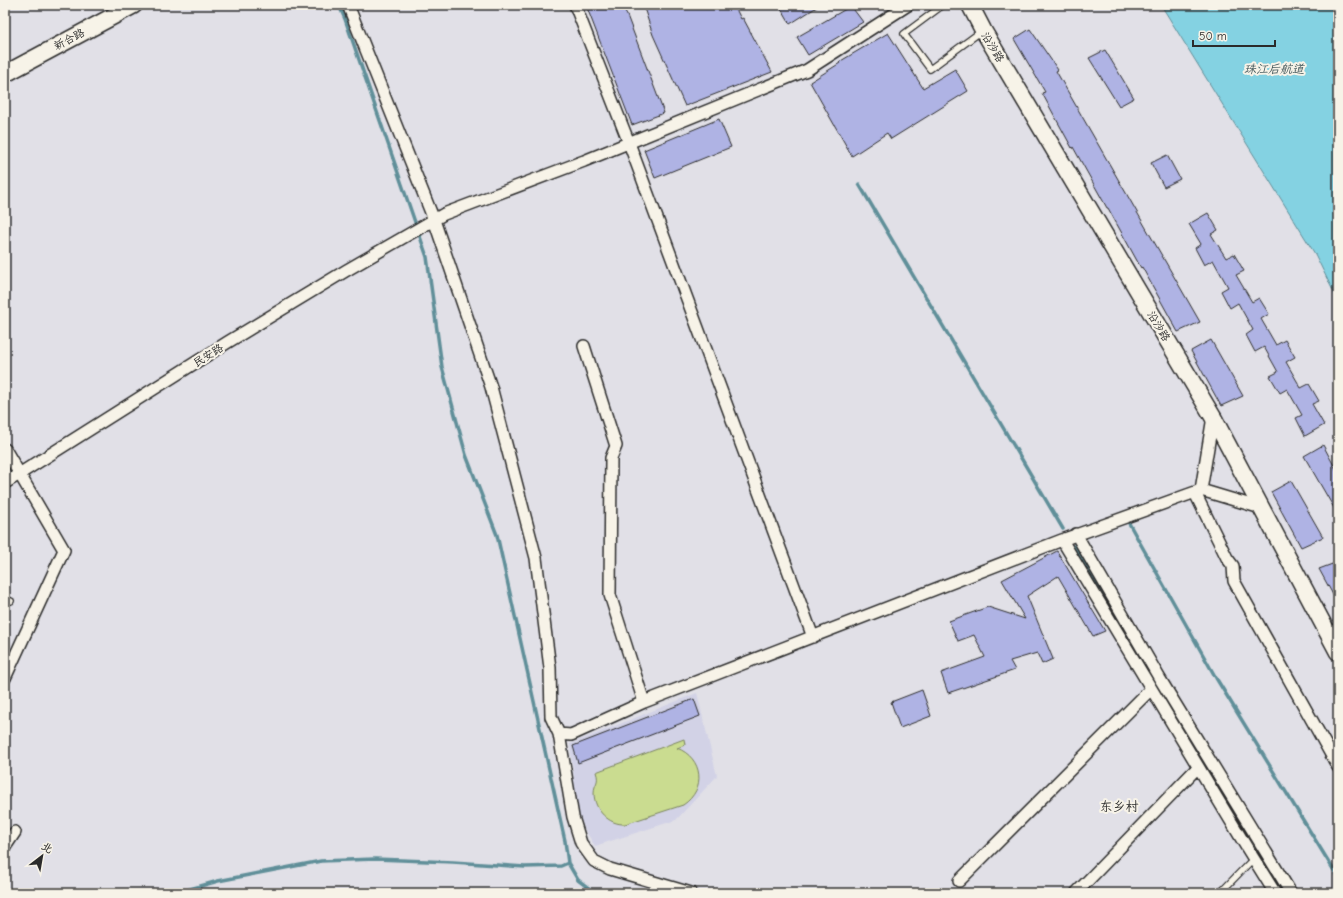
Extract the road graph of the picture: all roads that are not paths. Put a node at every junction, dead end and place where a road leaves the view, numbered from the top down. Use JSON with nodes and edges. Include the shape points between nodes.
{"nodes":[{"id":1,"x":134,"y":5,"type":"edge"},
{"id":2,"x":348,"y":5,"type":"edge"},
{"id":3,"x":575,"y":5,"type":"edge"},
{"id":4,"x":908,"y":5,"type":"edge"},
{"id":5,"x":943,"y":5,"type":"edge"},
{"id":6,"x":970,"y":5,"type":"edge"},
{"id":7,"x":983,"y":30,"type":"junction"},
{"id":8,"x":5,"y":74,"type":"edge"},
{"id":9,"x":629,"y":143,"type":"junction"},
{"id":10,"x":434,"y":220,"type":"junction"},
{"id":11,"x":584,"y":346,"type":"dead end"},
{"id":12,"x":1213,"y":417,"type":"junction"},
{"id":13,"x":5,"y":449,"type":"edge"},
{"id":14,"x":20,"y":474,"type":"junction"},
{"id":15,"x":5,"y":483,"type":"edge"},
{"id":16,"x":1198,"y":491,"type":"junction"},
{"id":17,"x":1261,"y":508,"type":"junction"},
{"id":18,"x":1076,"y":534,"type":"junction"},
{"id":19,"x":1062,"y":540,"type":"junction"},
{"id":20,"x":5,"y":599,"type":"edge"},
{"id":21,"x":11,"y":602,"type":"dead end"},
{"id":22,"x":813,"y":637,"type":"junction"},
{"id":23,"x":1338,"y":652,"type":"edge"},
{"id":24,"x":5,"y":678,"type":"edge"},
{"id":25,"x":1151,"y":689,"type":"junction"},
{"id":26,"x":644,"y":702,"type":"junction"},
{"id":27,"x":559,"y":734,"type":"junction"},
{"id":28,"x":1338,"y":766,"type":"edge"},
{"id":29,"x":1198,"y":767,"type":"junction"},
{"id":30,"x":15,"y":832,"type":"dead end"},
{"id":31,"x":5,"y":847,"type":"edge"},
{"id":32,"x":1254,"y":859,"type":"junction"},
{"id":33,"x":959,"y":881,"type":"dead end"},
{"id":34,"x":691,"y":893,"type":"edge"},
{"id":35,"x":1076,"y":893,"type":"edge"},
{"id":36,"x":1220,"y":893,"type":"edge"},
{"id":37,"x":1275,"y":893,"type":"edge"},
{"id":38,"x":1291,"y":893,"type":"edge"}],
"edges":[{"from":1,"to":8,"type":"street","name":"新合路"},
{"from":2,"to":10,"type":"street"},
{"from":3,"to":9,"type":"street"},
{"from":4,"to":9,"type":"street","name":"民安路","via":[[808,70]]},
{"from":5,"to":7,"type":"lane","via":[[904,34],[930,69]]},
{"from":6,"to":7,"type":"street","name":"沿沙路"},
{"from":7,"to":12,"type":"street","name":"沿沙路"},
{"from":9,"to":10,"type":"street","name":"民安路"},
{"from":9,"to":22,"type":"street"},
{"from":10,"to":14,"type":"street","name":"民安路","via":[[228,342]]},
{"from":10,"to":27,"type":"street","via":[[491,388],[536,558],[550,668],[552,717]]},
{"from":11,"to":26,"type":"street","via":[[616,446],[611,458],[610,595]]},
{"from":12,"to":16,"type":"street"},
{"from":12,"to":17,"type":"street","name":"沿沙路"},
{"from":13,"to":14,"type":"street"},
{"from":14,"to":15,"type":"street","name":"民安路"},
{"from":14,"to":24,"type":"street","via":[[64,550]]},
{"from":16,"to":17,"type":"street"},
{"from":16,"to":18,"type":"street"},
{"from":16,"to":28,"type":"street","via":[[1227,558],[1233,566],[1234,581]]},
{"from":17,"to":23,"type":"street","name":"沿沙路"},
{"from":18,"to":19,"type":"street"},
{"from":18,"to":38,"type":"street","via":[[1160,679]]},
{"from":19,"to":22,"type":"street"},
{"from":19,"to":25,"type":"street"},
{"from":20,"to":21,"type":"lane"},
{"from":22,"to":26,"type":"street"},
{"from":25,"to":29,"type":"street"},
{"from":25,"to":33,"type":"street"},
{"from":26,"to":27,"type":"street","via":[[571,735]]},
{"from":27,"to":34,"type":"street","via":[[573,817],[581,842],[594,861],[610,869]]},
{"from":29,"to":32,"type":"street"},
{"from":29,"to":35,"type":"street"},
{"from":30,"to":31,"type":"street"},
{"from":32,"to":36,"type":"lane"},
{"from":32,"to":37,"type":"street"}]}
